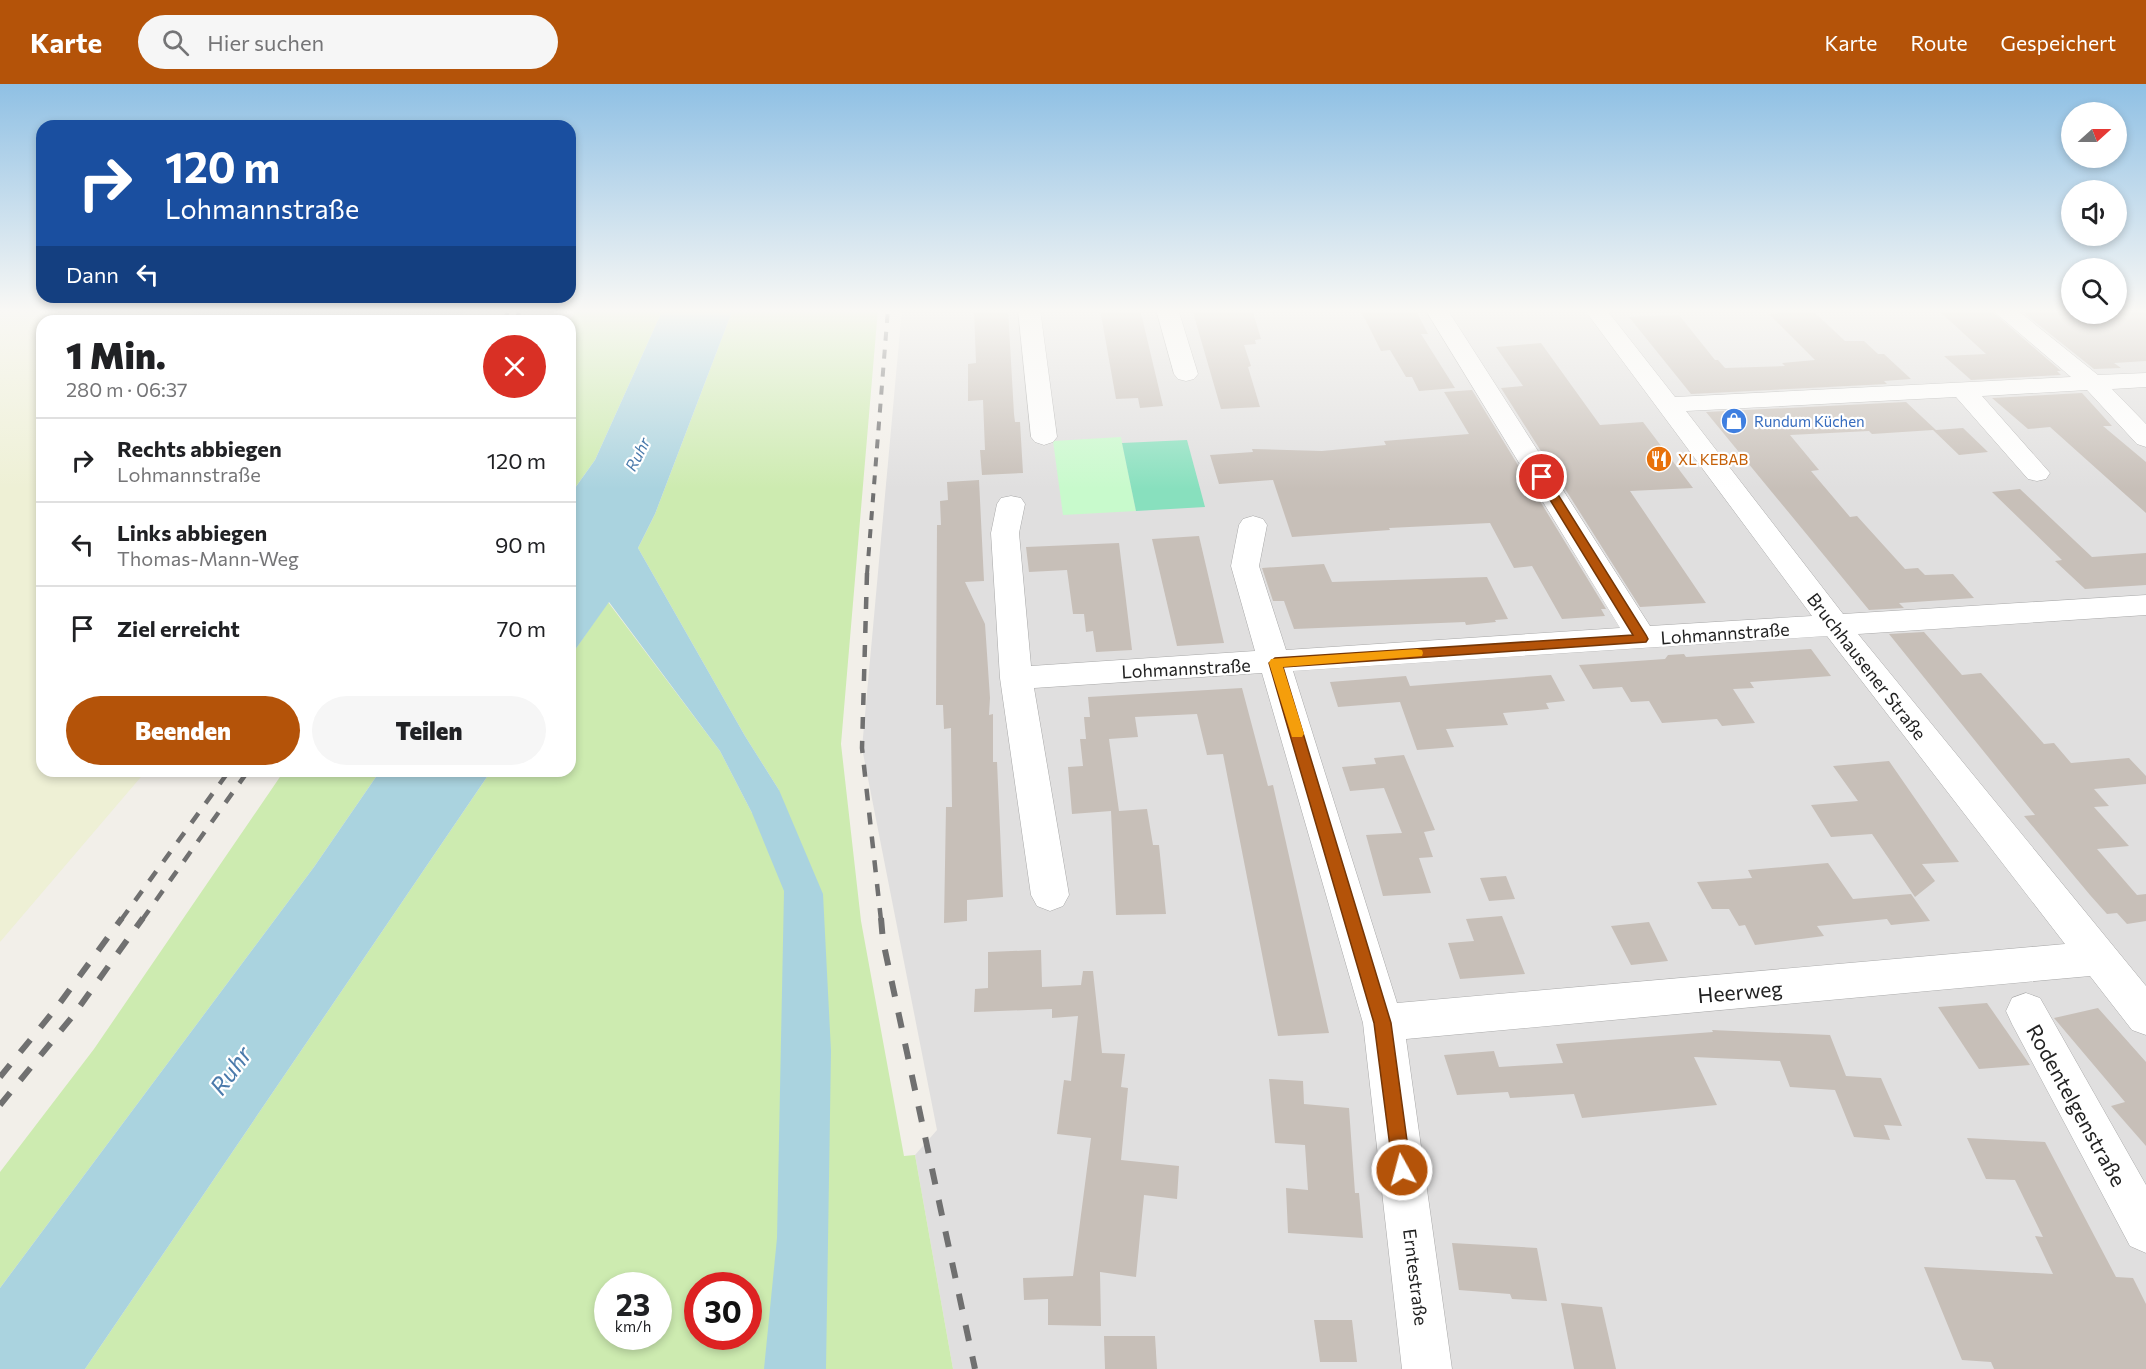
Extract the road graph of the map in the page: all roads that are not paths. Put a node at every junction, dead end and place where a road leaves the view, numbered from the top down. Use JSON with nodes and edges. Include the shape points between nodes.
{"nodes":[{"id":1,"x":1036,"y":369,"type":"edge"},
{"id":2,"x":1185,"y":369,"type":"edge"},
{"id":3,"x":1473,"y":369,"type":"edge"},
{"id":4,"x":1639,"y":369,"type":"edge"},
{"id":5,"x":2076,"y":369,"type":"edge"},
{"id":6,"x":1186,"y":374,"type":"dead end"},
{"id":7,"x":2146,"y":380,"type":"edge"},
{"id":8,"x":2093,"y":383,"type":"junction"},
{"id":9,"x":1963,"y":390,"type":"junction"},
{"id":10,"x":1666,"y":405,"type":"junction"},
{"id":11,"x":1044,"y":437,"type":"dead end"},
{"id":12,"x":2146,"y":439,"type":"edge"},
{"id":13,"x":2037,"y":473,"type":"dead end"},
{"id":14,"x":1011,"y":504,"type":"dead end"},
{"id":15,"x":1253,"y":525,"type":"dead end"},
{"id":16,"x":2146,"y":605,"type":"edge"},
{"id":17,"x":1836,"y":627,"type":"junction"},
{"id":18,"x":1641,"y":639,"type":"junction"},
{"id":19,"x":1275,"y":663,"type":"junction"},
{"id":20,"x":1016,"y":678,"type":"junction"},
{"id":21,"x":1050,"y":895,"type":"dead end"},
{"id":22,"x":2097,"y":958,"type":"junction"},
{"id":23,"x":2140,"y":1004,"type":"edge"},
{"id":24,"x":2026,"y":1011,"type":"dead end"},
{"id":25,"x":1383,"y":1023,"type":"junction"},
{"id":26,"x":2146,"y":1230,"type":"edge"},
{"id":27,"x":1427,"y":1369,"type":"edge"}],
"edges":[{"from":1,"to":11,"type":"street"},
{"from":2,"to":6,"type":"street"},
{"from":3,"to":18,"type":"street"},
{"from":4,"to":10,"type":"street","name":"Bruchhausener Straße"},
{"from":5,"to":8,"type":"street"},
{"from":7,"to":8,"type":"street"},
{"from":8,"to":9,"type":"street"},
{"from":8,"to":12,"type":"street"},
{"from":9,"to":10,"type":"street"},
{"from":9,"to":13,"type":"street"},
{"from":10,"to":17,"type":"street","name":"Bruchhausener Straße"},
{"from":14,"to":20,"type":"street","via":[[1005,533]]},
{"from":15,"to":19,"type":"street","name":"Erntestraße","via":[[1245,566]]},
{"from":16,"to":17,"type":"street","name":"Lohmannstraße"},
{"from":17,"to":18,"type":"street","name":"Lohmannstraße"},
{"from":17,"to":22,"type":"street","name":"Bruchhausener Straße"},
{"from":18,"to":19,"type":"street","name":"Lohmannstraße"},
{"from":19,"to":20,"type":"street","name":"Lohmannstraße"},
{"from":19,"to":25,"type":"street","name":"Erntestraße"},
{"from":20,"to":21,"type":"street"},
{"from":22,"to":23,"type":"street","name":"Bruchhausener Straße"},
{"from":22,"to":25,"type":"street","name":"Heerweg"},
{"from":24,"to":26,"type":"street","name":"Rodentelgenstraße"},
{"from":25,"to":27,"type":"street","name":"Erntestraße"}]}
